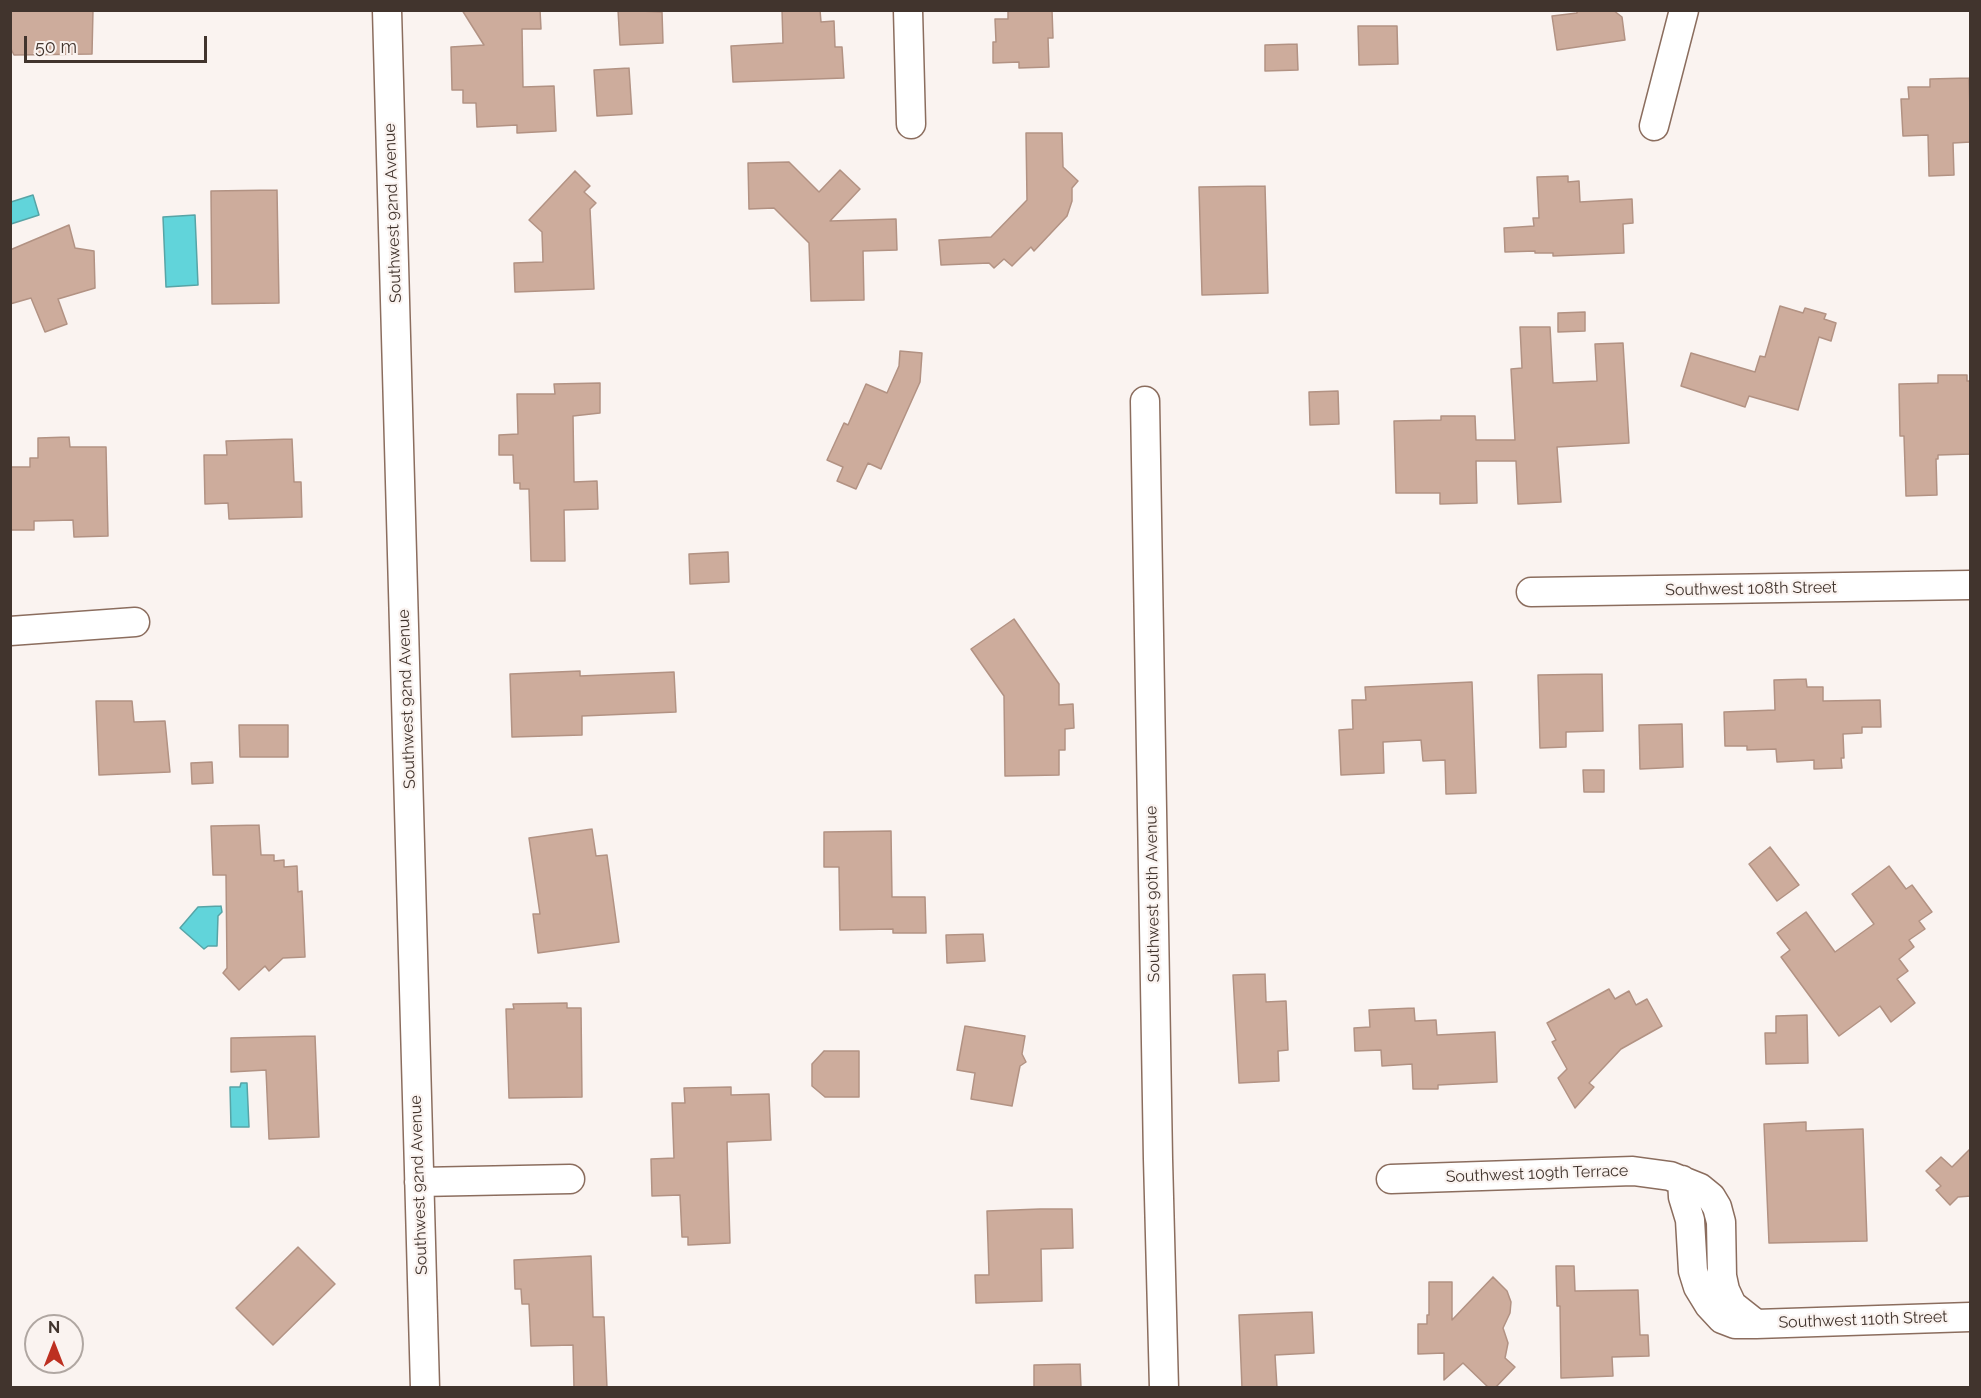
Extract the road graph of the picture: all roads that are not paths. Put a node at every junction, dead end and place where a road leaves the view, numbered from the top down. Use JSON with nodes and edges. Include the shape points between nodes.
{"nodes":[{"id":1,"x":387,"y":10,"type":"edge"},
{"id":2,"x":908,"y":10,"type":"edge"},
{"id":3,"x":1684,"y":10,"type":"edge"},
{"id":4,"x":910,"y":124,"type":"dead end"},
{"id":5,"x":1654,"y":126,"type":"dead end"},
{"id":6,"x":1145,"y":401,"type":"dead end"},
{"id":7,"x":1971,"y":585,"type":"edge"},
{"id":8,"x":1531,"y":592,"type":"dead end"},
{"id":9,"x":135,"y":622,"type":"dead end"},
{"id":10,"x":10,"y":631,"type":"edge"},
{"id":11,"x":570,"y":1179,"type":"dead end"},
{"id":12,"x":1391,"y":1179,"type":"dead end"},
{"id":13,"x":1682,"y":1180,"type":"joint"},
{"id":14,"x":419,"y":1182,"type":"junction"},
{"id":15,"x":1971,"y":1317,"type":"edge"},
{"id":16,"x":425,"y":1388,"type":"edge"},
{"id":17,"x":1164,"y":1388,"type":"edge"}],
"edges":[{"from":1,"to":14,"type":"street","name":"Southwest 92nd Avenue"},
{"from":2,"to":4,"type":"street"},
{"from":3,"to":5,"type":"street"},
{"from":6,"to":17,"type":"street","name":"Southwest 90th Avenue"},
{"from":7,"to":8,"type":"street","name":"Southwest 108th Street"},
{"from":9,"to":10,"type":"street"},
{"from":11,"to":14,"type":"street"},
{"from":12,"to":13,"type":"street","name":"Southwest 109th Terrace","via":[[1646,1172]]},
{"from":13,"to":15,"type":"street","name":"Southwest 110th Street","via":[[1690,1220],[1693,1271],[1698,1287],[1722,1319],[1734,1324],[1756,1324]]},
{"from":14,"to":16,"type":"street","name":"Southwest 92nd Avenue"}]}
